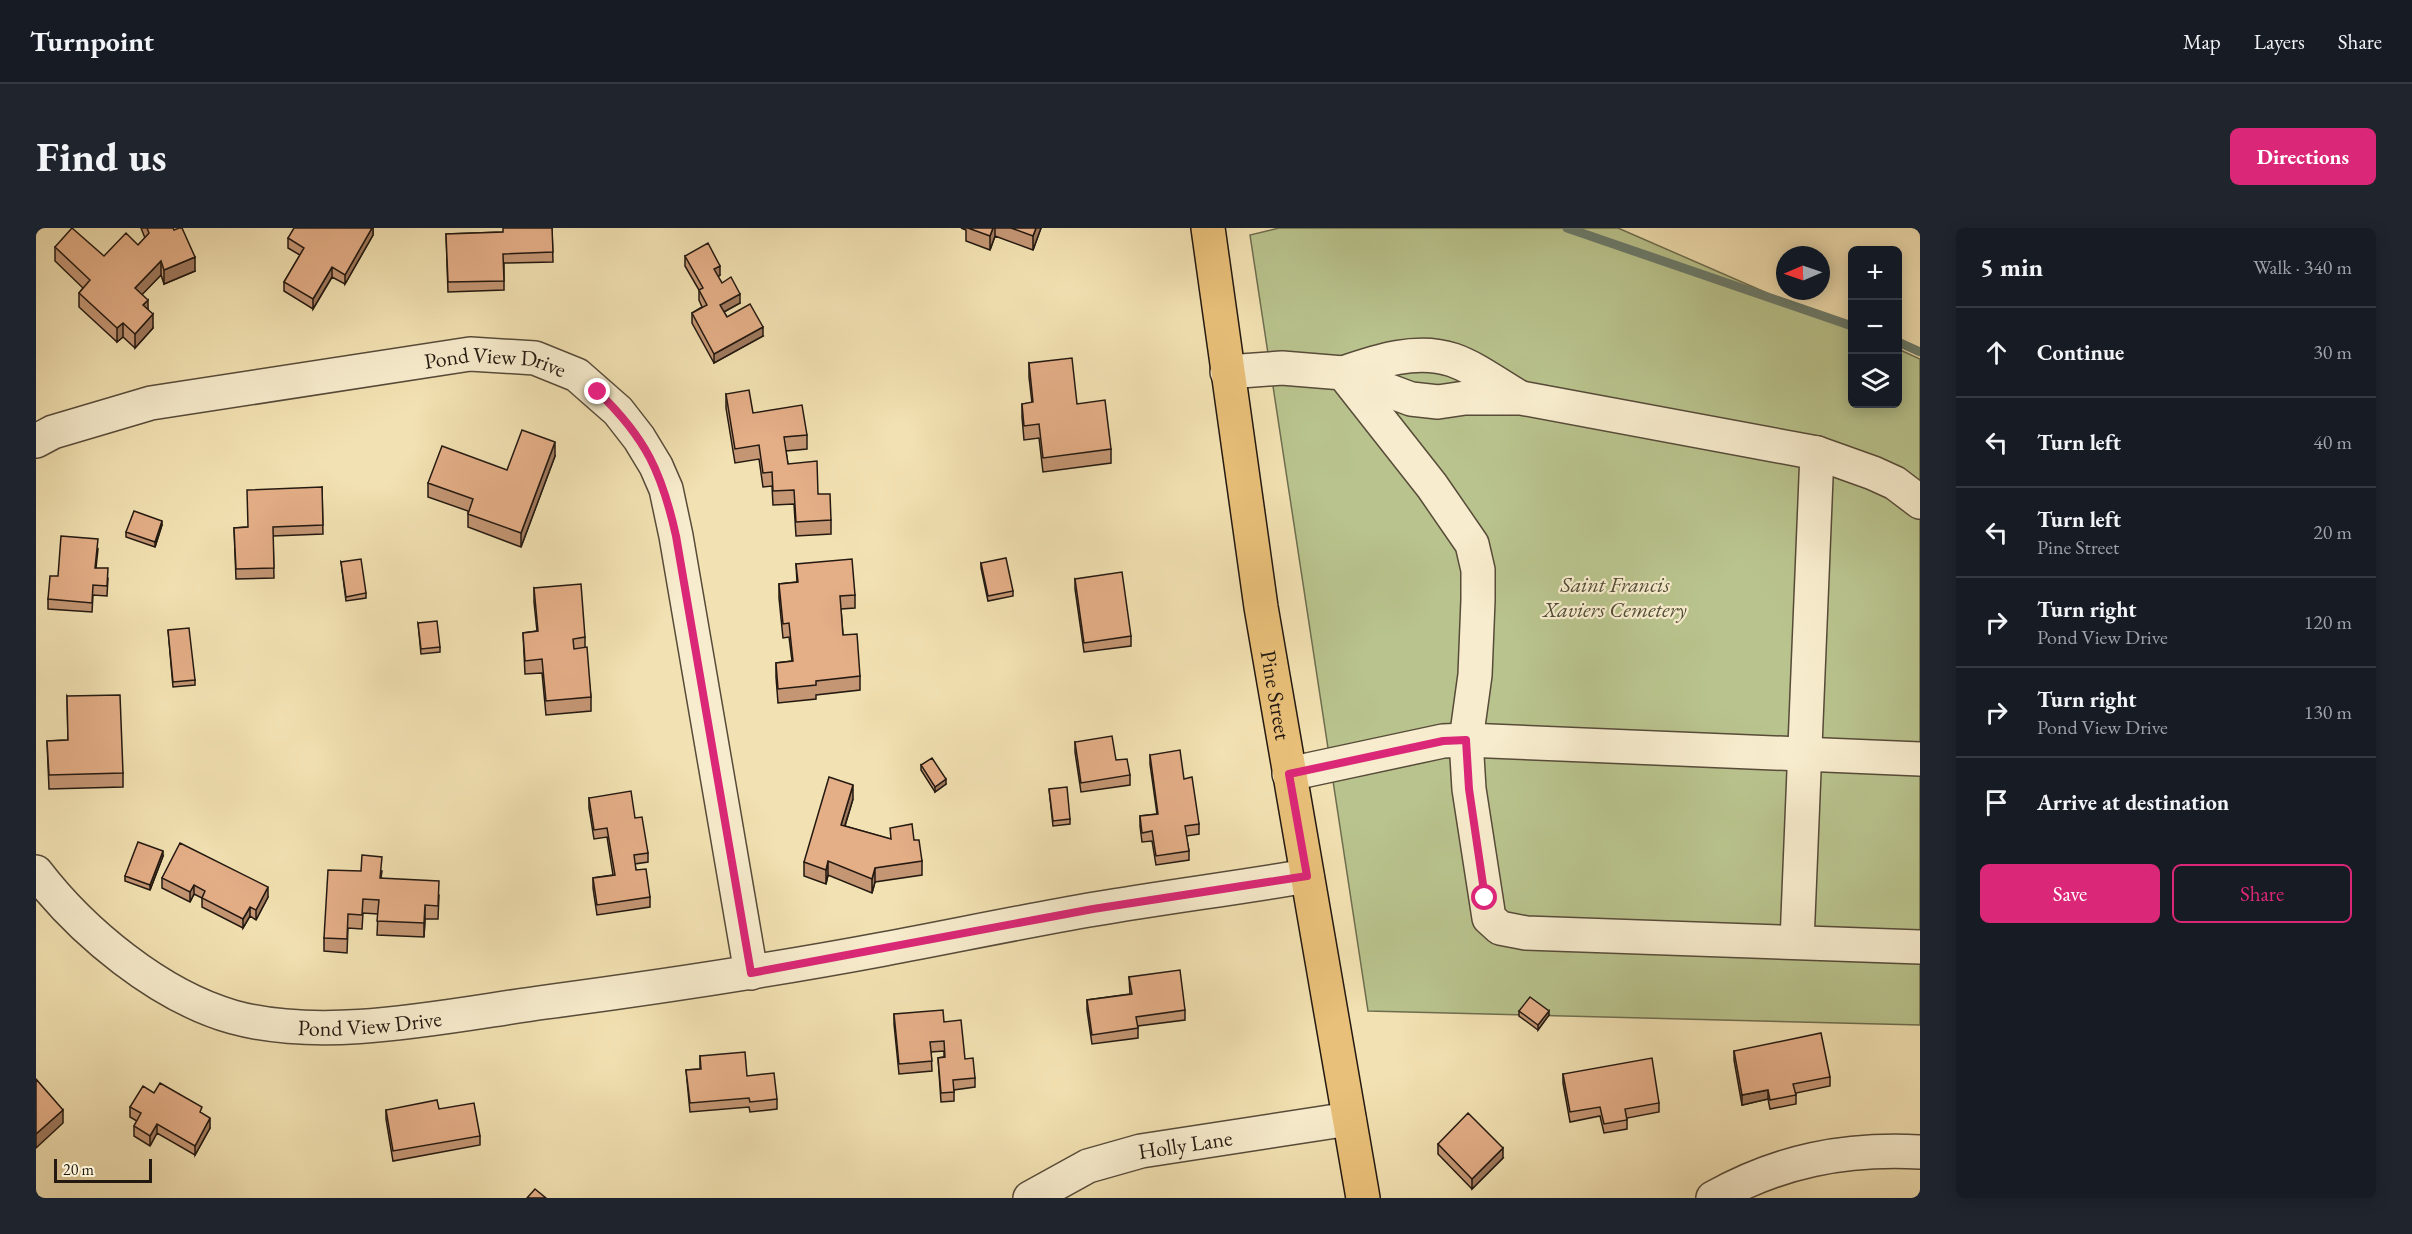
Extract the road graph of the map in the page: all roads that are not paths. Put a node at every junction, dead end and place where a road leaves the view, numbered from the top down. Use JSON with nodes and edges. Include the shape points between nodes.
{"nodes":[{"id":1,"x":1208,"y":228,"type":"edge"},
{"id":2,"x":1227,"y":372,"type":"junction"},
{"id":3,"x":1343,"y":373,"type":"junction"},
{"id":4,"x":1521,"y":398,"type":"junction"},
{"id":5,"x":36,"y":441,"type":"edge"},
{"id":6,"x":1817,"y":453,"type":"junction"},
{"id":7,"x":1920,"y":502,"type":"edge"},
{"id":8,"x":1466,"y":740,"type":"junction"},
{"id":9,"x":1806,"y":753,"type":"junction"},
{"id":10,"x":1920,"y":759,"type":"edge"},
{"id":11,"x":1289,"y":774,"type":"junction"},
{"id":12,"x":36,"y":872,"type":"edge"},
{"id":13,"x":1307,"y":876,"type":"junction"},
{"id":14,"x":1797,"y":942,"type":"junction"},
{"id":15,"x":1920,"y":947,"type":"edge"},
{"id":16,"x":751,"y":973,"type":"junction"},
{"id":17,"x":1349,"y":1119,"type":"junction"},
{"id":18,"x":1920,"y":1152,"type":"edge"},
{"id":19,"x":1030,"y":1198,"type":"edge"},
{"id":20,"x":1363,"y":1198,"type":"edge"},
{"id":21,"x":1713,"y":1198,"type":"edge"}],
"edges":[{"from":1,"to":2,"type":"main road","name":"Pine Street"},
{"from":2,"to":3,"type":"street","via":[[1282,368]]},
{"from":2,"to":11,"type":"main road","name":"Pine Street"},
{"from":3,"to":4,"type":"street","via":[[1411,399],[1438,402]]},
{"from":3,"to":4,"type":"street","via":[[1380,361],[1429,355],[1454,361]]},
{"from":3,"to":8,"type":"street","via":[[1472,544],[1478,570],[1478,600],[1475,675]]},
{"from":4,"to":6,"type":"street"},
{"from":5,"to":16,"type":"street","name":"Pond View Drive","via":[[53,432],[151,403],[470,354],[535,358],[577,375],[618,411],[639,438],[666,489]]},
{"from":6,"to":7,"type":"street","via":[[1895,483]]},
{"from":6,"to":9,"type":"street"},
{"from":8,"to":9,"type":"street"},
{"from":8,"to":11,"type":"street","via":[[1443,741]]},
{"from":8,"to":14,"type":"street","via":[[1485,898],[1489,918],[1500,928],[1526,933]]},
{"from":9,"to":10,"type":"street"},
{"from":9,"to":14,"type":"street"},
{"from":11,"to":13,"type":"main road","name":"Pine Street"},
{"from":12,"to":16,"type":"street","name":"Pond View Drive","via":[[81,923],[160,983],[195,1003],[273,1025],[374,1025]]},
{"from":13,"to":16,"type":"street","name":"Pond View Drive","via":[[1093,909]]},
{"from":13,"to":17,"type":"main road","name":"Pine Street"},
{"from":14,"to":15,"type":"street"},
{"from":17,"to":19,"type":"street","name":"Holly Lane","via":[[1141,1151],[1088,1166]]},
{"from":17,"to":20,"type":"main road","name":"Pine Street"},
{"from":18,"to":21,"type":"street","via":[[1851,1154],[1794,1163],[1766,1171]]}]}
